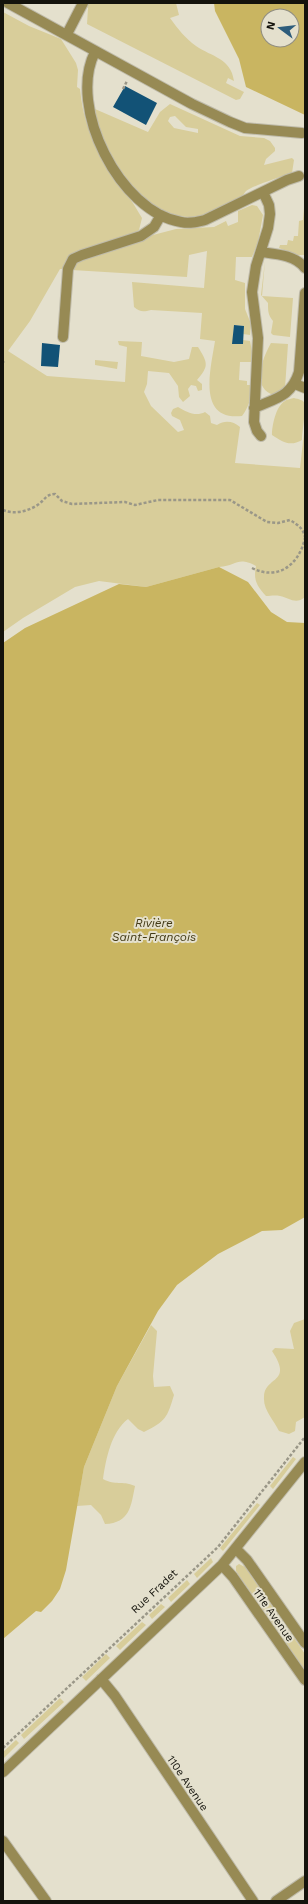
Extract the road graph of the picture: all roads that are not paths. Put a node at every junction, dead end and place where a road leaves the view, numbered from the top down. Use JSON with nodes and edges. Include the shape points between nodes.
{"nodes":[{"id":1,"x":8,"y":3,"type":"edge"},
{"id":2,"x":83,"y":3,"type":"edge"},
{"id":3,"x":67,"y":34,"type":"junction"},
{"id":4,"x":95,"y":52,"type":"junction"},
{"id":5,"x":302,"y":133,"type":"dead end"},
{"id":6,"x":299,"y":176,"type":"dead end"},
{"id":7,"x":263,"y":192,"type":"junction"},
{"id":8,"x":161,"y":215,"type":"junction"},
{"id":9,"x":261,"y":252,"type":"junction"},
{"id":10,"x":305,"y":268,"type":"edge"},
{"id":11,"x":305,"y":293,"type":"edge"},
{"id":12,"x":303,"y":336,"type":"edge"},
{"id":13,"x":63,"y":337,"type":"dead end"},
{"id":14,"x":295,"y":384,"type":"junction"},
{"id":15,"x":305,"y":388,"type":"edge"},
{"id":16,"x":254,"y":408,"type":"junction"},
{"id":17,"x":261,"y":436,"type":"dead end"},
{"id":18,"x":305,"y":1462,"type":"edge"},
{"id":19,"x":236,"y":1549,"type":"junction"},
{"id":20,"x":222,"y":1565,"type":"junction"},
{"id":21,"x":305,"y":1643,"type":"edge"},
{"id":22,"x":101,"y":1679,"type":"junction"},
{"id":23,"x":305,"y":1680,"type":"edge"},
{"id":24,"x":3,"y":1772,"type":"edge"},
{"id":25,"x":3,"y":1841,"type":"edge"},
{"id":26,"x":305,"y":1880,"type":"edge"},
{"id":27,"x":46,"y":1901,"type":"edge"},
{"id":28,"x":253,"y":1901,"type":"edge"},
{"id":29,"x":276,"y":1901,"type":"edge"}],
"edges":[{"from":1,"to":3,"type":"street"},
{"from":2,"to":3,"type":"street"},
{"from":3,"to":4,"type":"street"},
{"from":4,"to":5,"type":"street","via":[[192,104],[240,126]]},
{"from":4,"to":8,"type":"street","via":[[88,70],[87,83],[93,125],[110,163],[125,185],[151,210]]},
{"from":6,"to":7,"type":"street"},
{"from":7,"to":8,"type":"street","via":[[205,220],[192,223]]},
{"from":7,"to":9,"type":"street","via":[[270,214]]},
{"from":8,"to":13,"type":"street","via":[[154,227],[141,236],[73,259],[68,269]]},
{"from":9,"to":10,"type":"street","via":[[289,257]]},
{"from":9,"to":16,"type":"street","via":[[252,292],[258,338]]},
{"from":11,"to":12,"type":"street"},
{"from":12,"to":14,"type":"street"},
{"from":14,"to":15,"type":"street"},
{"from":14,"to":16,"type":"street","via":[[284,395]]},
{"from":16,"to":17,"type":"street","via":[[254,422]]},
{"from":18,"to":19,"type":"street"},
{"from":19,"to":20,"type":"street"},
{"from":19,"to":21,"type":"street","name":"111e Avenue","via":[[247,1560]]},
{"from":20,"to":22,"type":"street"},
{"from":20,"to":23,"type":"street","name":"111e Avenue"},
{"from":22,"to":24,"type":"street"},
{"from":22,"to":28,"type":"street","name":"110e Avenue"},
{"from":25,"to":27,"type":"street"},
{"from":26,"to":29,"type":"street"}]}
